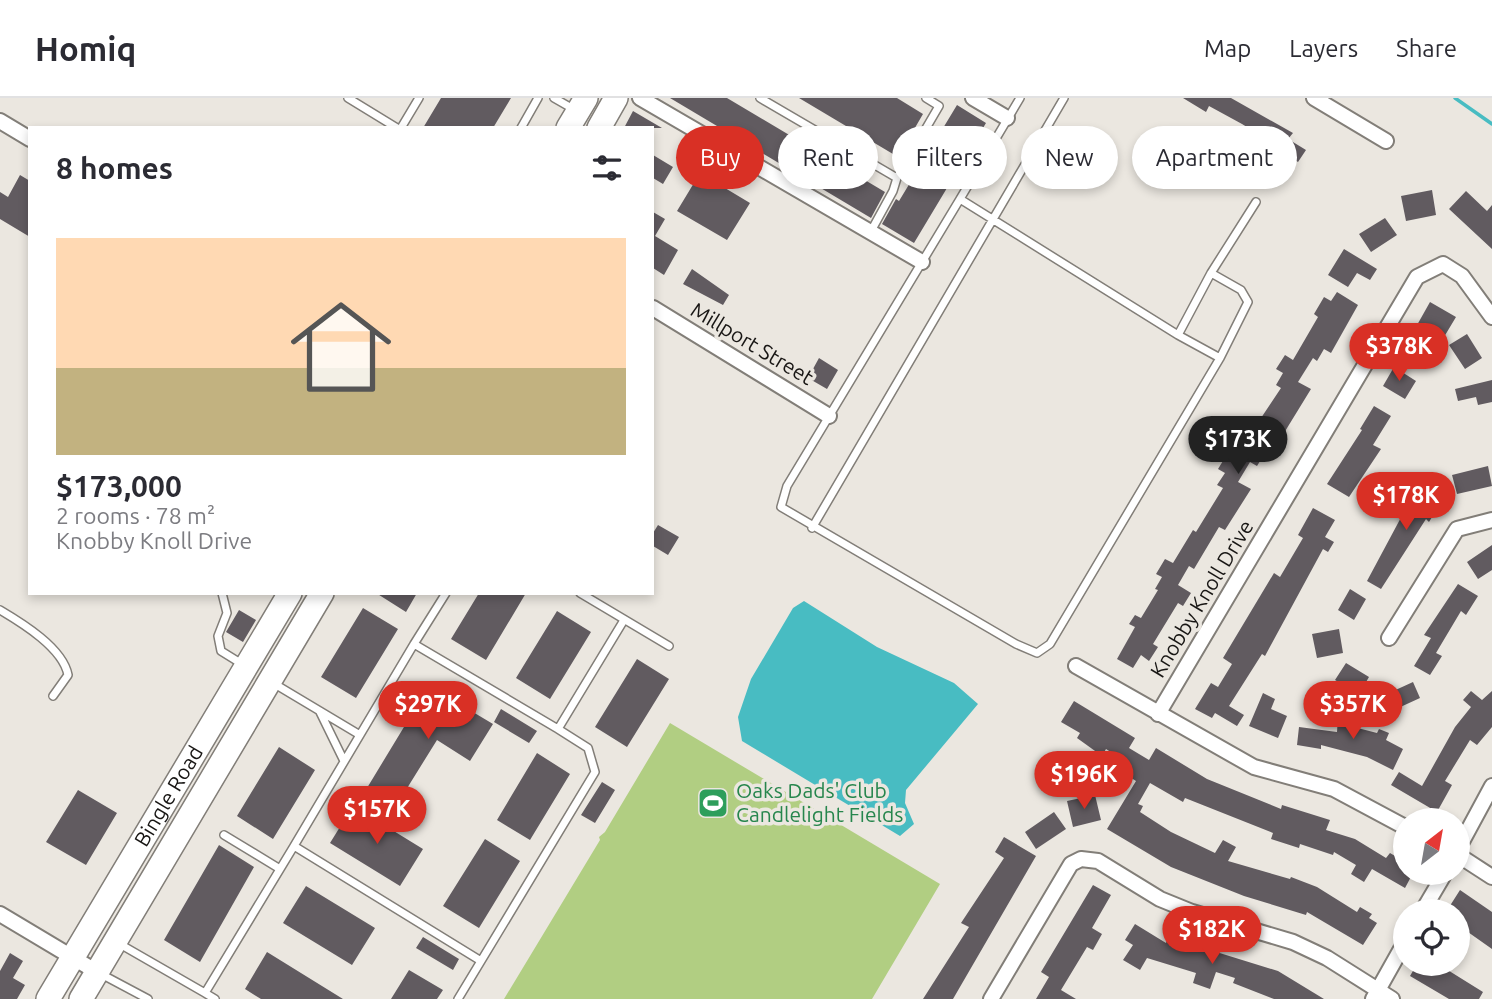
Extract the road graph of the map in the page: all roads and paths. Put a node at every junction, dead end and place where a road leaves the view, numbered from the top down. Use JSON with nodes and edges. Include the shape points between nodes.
{"nodes":[{"id":1,"x":348,"y":98,"type":"edge"},
{"id":2,"x":419,"y":98,"type":"edge"},
{"id":3,"x":538,"y":98,"type":"edge"},
{"id":4,"x":554,"y":98,"type":"edge"},
{"id":5,"x":616,"y":98,"type":"edge"},
{"id":6,"x":760,"y":98,"type":"edge"},
{"id":7,"x":926,"y":98,"type":"edge"},
{"id":8,"x":973,"y":98,"type":"edge"},
{"id":9,"x":1020,"y":98,"type":"edge"},
{"id":10,"x":1064,"y":98,"type":"edge"},
{"id":11,"x":1314,"y":98,"type":"edge"},
{"id":12,"x":649,"y":100,"type":"edge"},
{"id":13,"x":941,"y":102,"type":"edge"},
{"id":14,"x":577,"y":112,"type":"edge"},
{"id":15,"x":1007,"y":118,"type":"junction"},
{"id":16,"x":0,"y":121,"type":"edge"},
{"id":17,"x":396,"y":126,"type":"edge"},
{"id":18,"x":400,"y":126,"type":"edge"},
{"id":19,"x":522,"y":126,"type":"edge"},
{"id":20,"x":600,"y":126,"type":"edge"},
{"id":21,"x":927,"y":126,"type":"edge"},
{"id":22,"x":28,"y":138,"type":"edge"},
{"id":23,"x":1386,"y":141,"type":"dead end"},
{"id":24,"x":892,"y":175,"type":"edge"},
{"id":25,"x":894,"y":189,"type":"edge"},
{"id":26,"x":960,"y":199,"type":"junction"},
{"id":27,"x":1256,"y":202,"type":"dead end"},
{"id":28,"x":992,"y":218,"type":"junction"},
{"id":29,"x":870,"y":233,"type":"junction"},
{"id":30,"x":922,"y":262,"type":"junction"},
{"id":31,"x":1211,"y":273,"type":"junction"},
{"id":32,"x":654,"y":309,"type":"edge"},
{"id":33,"x":1492,"y":317,"type":"edge"},
{"id":34,"x":1178,"y":335,"type":"junction"},
{"id":35,"x":1220,"y":358,"type":"junction"},
{"id":36,"x":829,"y":416,"type":"junction"},
{"id":37,"x":1492,"y":520,"type":"edge"},
{"id":38,"x":812,"y":527,"type":"junction"},
{"id":39,"x":223,"y":595,"type":"edge"},
{"id":40,"x":289,"y":595,"type":"edge"},
{"id":41,"x":321,"y":595,"type":"edge"},
{"id":42,"x":445,"y":595,"type":"edge"},
{"id":43,"x":583,"y":595,"type":"edge"},
{"id":44,"x":0,"y":610,"type":"edge"},
{"id":45,"x":624,"y":620,"type":"junction"},
{"id":46,"x":1389,"y":638,"type":"dead end"},
{"id":47,"x":414,"y":644,"type":"junction"},
{"id":48,"x":668,"y":646,"type":"dead end"},
{"id":49,"x":1076,"y":666,"type":"dead end"},
{"id":50,"x":245,"y":667,"type":"junction"},
{"id":51,"x":269,"y":681,"type":"junction"},
{"id":52,"x":53,"y":696,"type":"dead end"},
{"id":53,"x":320,"y":711,"type":"junction"},
{"id":54,"x":1158,"y":714,"type":"junction"},
{"id":55,"x":558,"y":729,"type":"junction"},
{"id":56,"x":360,"y":735,"type":"junction"},
{"id":57,"x":344,"y":761,"type":"junction"},
{"id":58,"x":1492,"y":786,"type":"edge"},
{"id":59,"x":1393,"y":821,"type":"edge"},
{"id":60,"x":1470,"y":827,"type":"edge"},
{"id":61,"x":224,"y":835,"type":"dead end"},
{"id":62,"x":293,"y":846,"type":"junction"},
{"id":63,"x":1470,"y":863,"type":"edge"},
{"id":64,"x":280,"y":869,"type":"junction"},
{"id":65,"x":1492,"y":877,"type":"edge"},
{"id":66,"x":0,"y":914,"type":"edge"},
{"id":67,"x":115,"y":941,"type":"junction"},
{"id":68,"x":73,"y":957,"type":"junction"},
{"id":69,"x":481,"y":961,"type":"junction"},
{"id":70,"x":1393,"y":963,"type":"edge"},
{"id":71,"x":97,"y":972,"type":"junction"},
{"id":72,"x":205,"y":993,"type":"junction"},
{"id":73,"x":1375,"y":994,"type":"edge"},
{"id":74,"x":48,"y":999,"type":"edge"},
{"id":75,"x":81,"y":999,"type":"edge"},
{"id":76,"x":148,"y":999,"type":"edge"},
{"id":77,"x":215,"y":999,"type":"edge"},
{"id":78,"x":458,"y":999,"type":"edge"},
{"id":79,"x":990,"y":999,"type":"edge"},
{"id":80,"x":1392,"y":999,"type":"edge"}],
"edges":[{"from":1,"to":17,"type":"lane"},
{"from":2,"to":18,"type":"lane"},
{"from":3,"to":19,"type":"lane"},
{"from":4,"to":14,"type":"lane"},
{"from":5,"to":20,"type":"main road"},
{"from":6,"to":24,"type":"lane"},
{"from":7,"to":13,"type":"lane"},
{"from":8,"to":15,"type":"street"},
{"from":9,"to":15,"type":"lane"},
{"from":10,"to":28,"type":"lane"},
{"from":11,"to":23,"type":"street"},
{"from":12,"to":29,"type":"street"},
{"from":13,"to":21,"type":"lane"},
{"from":15,"to":26,"type":"lane"},
{"from":16,"to":22,"type":"street"},
{"from":25,"to":29,"type":"lane"},
{"from":26,"to":28,"type":"lane"},
{"from":26,"to":30,"type":"lane"},
{"from":27,"to":31,"type":"lane"},
{"from":28,"to":34,"type":"lane"},
{"from":28,"to":38,"type":"lane"},
{"from":29,"to":30,"type":"street"},
{"from":30,"to":36,"type":"lane"},
{"from":31,"to":34,"type":"lane"},
{"from":31,"to":35,"type":"lane","via":[[1241,290],[1248,302]]},
{"from":32,"to":36,"type":"street","name":"Millport Street"},
{"from":33,"to":54,"type":"street","name":"Knobby Knoll Drive","via":[[1462,276],[1443,264],[1417,276]]},
{"from":34,"to":35,"type":"lane"},
{"from":35,"to":38,"type":"lane","via":[[1050,643],[1037,653]]},
{"from":36,"to":38,"type":"lane","via":[[787,485],[781,507]]},
{"from":37,"to":46,"type":"street","via":[[1457,529]]},
{"from":39,"to":50,"type":"lane","via":[[227,612],[218,636],[221,651]]},
{"from":40,"to":50,"type":"main road","name":"Bingle Road"},
{"from":41,"to":51,"type":"main road","name":"Bingle Road"},
{"from":42,"to":47,"type":"lane"},
{"from":43,"to":45,"type":"lane"},
{"from":44,"to":52,"type":"lane","via":[[32,629],[66,665],[68,675]]},
{"from":45,"to":48,"type":"lane"},
{"from":45,"to":55,"type":"lane"},
{"from":47,"to":55,"type":"lane"},
{"from":47,"to":56,"type":"lane"},
{"from":49,"to":54,"type":"street"},
{"from":50,"to":51,"type":"main road"},
{"from":50,"to":68,"type":"main road","name":"Bingle Road"},
{"from":51,"to":53,"type":"lane"},
{"from":51,"to":67,"type":"main road","name":"Bingle Road"},
{"from":53,"to":56,"type":"lane"},
{"from":53,"to":57,"type":"lane"},
{"from":54,"to":59,"type":"street","via":[[1254,767],[1334,789]]},
{"from":55,"to":69,"type":"lane","via":[[588,748],[595,772]]},
{"from":56,"to":57,"type":"lane"},
{"from":57,"to":62,"type":"lane"},
{"from":58,"to":60,"type":"street"},
{"from":61,"to":64,"type":"lane"},
{"from":62,"to":64,"type":"lane"},
{"from":62,"to":69,"type":"lane"},
{"from":63,"to":65,"type":"street"},
{"from":64,"to":72,"type":"lane"},
{"from":66,"to":68,"type":"street"},
{"from":67,"to":71,"type":"main road","name":"Bingle Road"},
{"from":67,"to":72,"type":"lane"},
{"from":68,"to":71,"type":"street"},
{"from":68,"to":74,"type":"main road","name":"Bingle Road"},
{"from":69,"to":78,"type":"lane"},
{"from":70,"to":73,"type":"street"},
{"from":71,"to":75,"type":"main road","name":"Bingle Road"},
{"from":71,"to":76,"type":"lane"},
{"from":72,"to":77,"type":"lane"},
{"from":73,"to":79,"type":"street","via":[[1293,942],[1192,912],[1160,899],[1098,861],[1081,859],[1071,864]]},
{"from":73,"to":80,"type":"street"}]}
